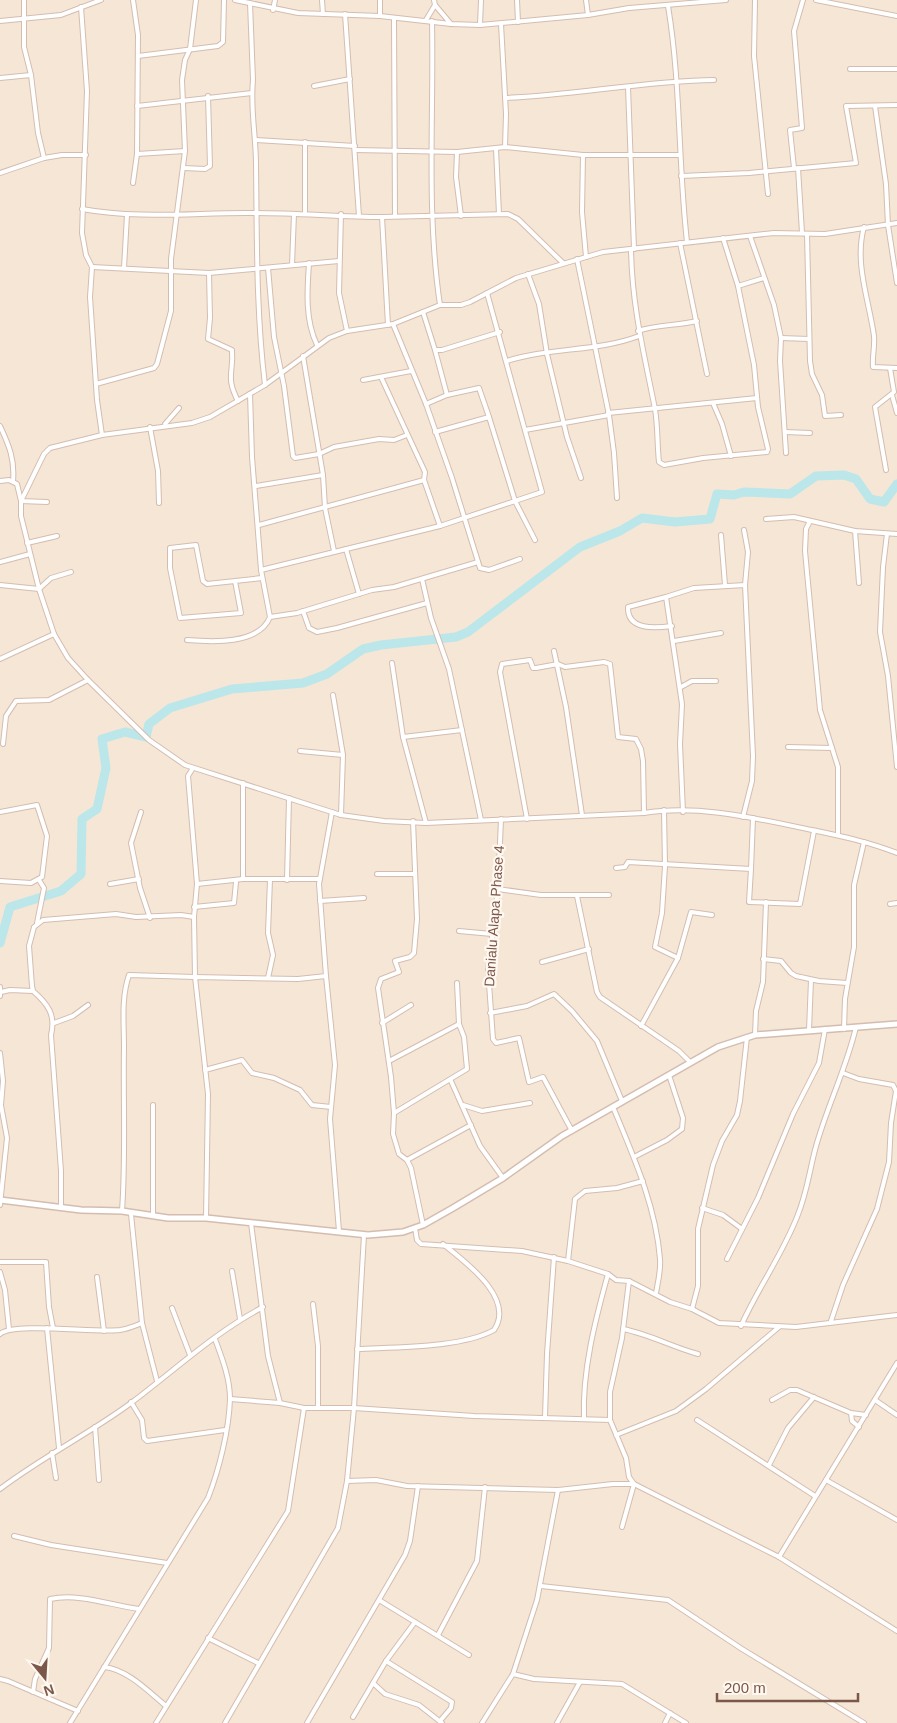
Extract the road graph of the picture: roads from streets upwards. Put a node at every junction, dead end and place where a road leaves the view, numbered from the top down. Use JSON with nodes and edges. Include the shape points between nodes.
{"nodes":[{"id":1,"x":24,"y":0,"type":"edge"},
{"id":2,"x":101,"y":0,"type":"edge"},
{"id":3,"x":133,"y":0,"type":"edge"},
{"id":4,"x":196,"y":0,"type":"edge"},
{"id":5,"x":224,"y":0,"type":"edge"},
{"id":6,"x":236,"y":0,"type":"edge"},
{"id":7,"x":275,"y":0,"type":"edge"},
{"id":8,"x":322,"y":0,"type":"edge"},
{"id":9,"x":380,"y":0,"type":"edge"},
{"id":10,"x":481,"y":0,"type":"edge"},
{"id":11,"x":517,"y":0,"type":"edge"},
{"id":12,"x":586,"y":0,"type":"edge"},
{"id":13,"x":726,"y":0,"type":"edge"},
{"id":14,"x":755,"y":0,"type":"edge"},
{"id":15,"x":803,"y":0,"type":"edge"},
{"id":16,"x":816,"y":0,"type":"edge"},
{"id":17,"x":705,"y":1,"type":"edge"},
{"id":18,"x":435,"y":2,"type":"edge"},
{"id":19,"x":833,"y":2,"type":"edge"},
{"id":20,"x":250,"y":3,"type":"junction"},
{"id":21,"x":668,"y":6,"type":"junction"},
{"id":22,"x":81,"y":7,"type":"junction"},
{"id":23,"x":273,"y":10,"type":"junction"},
{"id":24,"x":323,"y":14,"type":"junction"},
{"id":25,"x":345,"y":14,"type":"junction"},
{"id":26,"x":588,"y":15,"type":"junction"},
{"id":27,"x":380,"y":16,"type":"junction"},
{"id":28,"x":897,"y":16,"type":"edge"},
{"id":29,"x":394,"y":18,"type":"junction"},
{"id":30,"x":24,"y":19,"type":"junction"},
{"id":31,"x":0,"y":20,"type":"edge"},
{"id":32,"x":426,"y":20,"type":"junction"},
{"id":33,"x":432,"y":21,"type":"junction"},
{"id":34,"x":518,"y":22,"type":"junction"},
{"id":35,"x":451,"y":24,"type":"junction"},
{"id":36,"x":501,"y":24,"type":"junction"},
{"id":37,"x":480,"y":25,"type":"junction"},
{"id":38,"x":190,"y":49,"type":"junction"},
{"id":39,"x":138,"y":56,"type":"junction"},
{"id":40,"x":850,"y":68,"type":"dead end"},
{"id":41,"x":897,"y":68,"type":"edge"},
{"id":42,"x":30,"y":76,"type":"junction"},
{"id":43,"x":0,"y":78,"type":"edge"},
{"id":44,"x":350,"y":79,"type":"junction"},
{"id":45,"x":676,"y":80,"type":"junction"},
{"id":46,"x":714,"y":80,"type":"dead end"},
{"id":47,"x":314,"y":86,"type":"dead end"},
{"id":48,"x":628,"y":86,"type":"junction"},
{"id":49,"x":252,"y":92,"type":"junction"},
{"id":50,"x":208,"y":96,"type":"junction"},
{"id":51,"x":505,"y":98,"type":"junction"},
{"id":52,"x":182,"y":99,"type":"junction"},
{"id":53,"x":897,"y":105,"type":"edge"},
{"id":54,"x":137,"y":106,"type":"junction"},
{"id":55,"x":875,"y":106,"type":"junction"},
{"id":56,"x":256,"y":140,"type":"junction"},
{"id":57,"x":305,"y":142,"type":"junction"},
{"id":58,"x":505,"y":147,"type":"junction"},
{"id":59,"x":355,"y":148,"type":"junction"},
{"id":60,"x":433,"y":150,"type":"junction"},
{"id":61,"x":496,"y":150,"type":"junction"},
{"id":62,"x":185,"y":151,"type":"junction"},
{"id":63,"x":395,"y":152,"type":"junction"},
{"id":64,"x":457,"y":152,"type":"junction"},
{"id":65,"x":137,"y":154,"type":"junction"},
{"id":66,"x":680,"y":154,"type":"junction"},
{"id":67,"x":86,"y":155,"type":"junction"},
{"id":68,"x":583,"y":155,"type":"junction"},
{"id":69,"x":630,"y":155,"type":"junction"},
{"id":70,"x":44,"y":158,"type":"junction"},
{"id":71,"x":184,"y":168,"type":"junction"},
{"id":72,"x":796,"y":168,"type":"junction"},
{"id":73,"x":766,"y":170,"type":"junction"},
{"id":74,"x":0,"y":173,"type":"edge"},
{"id":75,"x":681,"y":176,"type":"junction"},
{"id":76,"x":133,"y":183,"type":"dead end"},
{"id":77,"x":768,"y":194,"type":"dead end"},
{"id":78,"x":82,"y":209,"type":"junction"},
{"id":79,"x":257,"y":212,"type":"junction"},
{"id":80,"x":305,"y":212,"type":"junction"},
{"id":81,"x":294,"y":214,"type":"junction"},
{"id":82,"x":340,"y":214,"type":"junction"},
{"id":83,"x":432,"y":214,"type":"junction"},
{"id":84,"x":499,"y":214,"type":"junction"},
{"id":85,"x":127,"y":215,"type":"junction"},
{"id":86,"x":176,"y":215,"type":"junction"},
{"id":87,"x":359,"y":216,"type":"junction"},
{"id":88,"x":395,"y":216,"type":"junction"},
{"id":89,"x":461,"y":216,"type":"junction"},
{"id":90,"x":382,"y":217,"type":"junction"},
{"id":91,"x":897,"y":223,"type":"edge"},
{"id":92,"x":888,"y":224,"type":"junction"},
{"id":93,"x":864,"y":227,"type":"junction"},
{"id":94,"x":804,"y":233,"type":"junction"},
{"id":95,"x":750,"y":236,"type":"junction"},
{"id":96,"x":723,"y":238,"type":"junction"},
{"id":97,"x":687,"y":242,"type":"junction"},
{"id":98,"x":680,"y":243,"type":"junction"},
{"id":99,"x":633,"y":249,"type":"junction"},
{"id":100,"x":586,"y":257,"type":"junction"},
{"id":101,"x":577,"y":259,"type":"junction"},
{"id":102,"x":339,"y":261,"type":"junction"},
{"id":103,"x":309,"y":263,"type":"junction"},
{"id":104,"x":562,"y":263,"type":"junction"},
{"id":105,"x":292,"y":265,"type":"junction"},
{"id":106,"x":92,"y":267,"type":"junction"},
{"id":107,"x":124,"y":268,"type":"junction"},
{"id":108,"x":268,"y":268,"type":"junction"},
{"id":109,"x":170,"y":269,"type":"junction"},
{"id":110,"x":257,"y":269,"type":"junction"},
{"id":111,"x":209,"y":273,"type":"junction"},
{"id":112,"x":528,"y":274,"type":"junction"},
{"id":113,"x":764,"y":278,"type":"junction"},
{"id":114,"x":897,"y":283,"type":"edge"},
{"id":115,"x":738,"y":286,"type":"junction"},
{"id":116,"x":487,"y":293,"type":"junction"},
{"id":117,"x":440,"y":305,"type":"junction"},
{"id":118,"x":423,"y":312,"type":"junction"},
{"id":119,"x":697,"y":321,"type":"junction"},
{"id":120,"x":393,"y":324,"type":"junction"},
{"id":121,"x":388,"y":325,"type":"junction"},
{"id":122,"x":347,"y":332,"type":"junction"},
{"id":123,"x":500,"y":332,"type":"junction"},
{"id":124,"x":639,"y":333,"type":"junction"},
{"id":125,"x":781,"y":338,"type":"junction"},
{"id":126,"x":809,"y":339,"type":"junction"},
{"id":127,"x":317,"y":345,"type":"junction"},
{"id":128,"x":593,"y":346,"type":"junction"},
{"id":129,"x":435,"y":350,"type":"junction"},
{"id":130,"x":546,"y":354,"type":"junction"},
{"id":131,"x":303,"y":356,"type":"junction"},
{"id":132,"x":507,"y":361,"type":"junction"},
{"id":133,"x":890,"y":368,"type":"junction"},
{"id":134,"x":897,"y":368,"type":"edge"},
{"id":135,"x":411,"y":371,"type":"junction"},
{"id":136,"x":281,"y":372,"type":"junction"},
{"id":137,"x":708,"y":374,"type":"dead end"},
{"id":138,"x":381,"y":377,"type":"junction"},
{"id":139,"x":363,"y":380,"type":"dead end"},
{"id":140,"x":96,"y":384,"type":"junction"},
{"id":141,"x":266,"y":385,"type":"junction"},
{"id":142,"x":250,"y":394,"type":"junction"},
{"id":143,"x":447,"y":395,"type":"junction"},
{"id":144,"x":892,"y":395,"type":"junction"},
{"id":145,"x":757,"y":398,"type":"junction"},
{"id":146,"x":238,"y":400,"type":"junction"},
{"id":147,"x":723,"y":402,"type":"junction"},
{"id":148,"x":713,"y":403,"type":"junction"},
{"id":149,"x":426,"y":404,"type":"junction"},
{"id":150,"x":178,"y":408,"type":"dead end"},
{"id":151,"x":654,"y":409,"type":"junction"},
{"id":152,"x":718,"y":413,"type":"junction"},
{"id":153,"x":897,"y":413,"type":"edge"},
{"id":154,"x":608,"y":414,"type":"junction"},
{"id":155,"x":842,"y":415,"type":"dead end"},
{"id":156,"x":490,"y":417,"type":"junction"},
{"id":157,"x":165,"y":424,"type":"junction"},
{"id":158,"x":564,"y":424,"type":"junction"},
{"id":159,"x":0,"y":426,"type":"edge"},
{"id":160,"x":150,"y":427,"type":"junction"},
{"id":161,"x":525,"y":430,"type":"junction"},
{"id":162,"x":436,"y":432,"type":"junction"},
{"id":163,"x":785,"y":432,"type":"junction"},
{"id":164,"x":810,"y":433,"type":"dead end"},
{"id":165,"x":102,"y":435,"type":"junction"},
{"id":166,"x":407,"y":435,"type":"junction"},
{"id":167,"x":786,"y":453,"type":"dead end"},
{"id":168,"x":319,"y":454,"type":"junction"},
{"id":169,"x":731,"y":456,"type":"junction"},
{"id":170,"x":886,"y":470,"type":"dead end"},
{"id":171,"x":323,"y":475,"type":"junction"},
{"id":172,"x":581,"y":478,"type":"dead end"},
{"id":173,"x":424,"y":480,"type":"junction"},
{"id":174,"x":0,"y":481,"type":"edge"},
{"id":175,"x":13,"y":481,"type":"junction"},
{"id":176,"x":256,"y":486,"type":"junction"},
{"id":177,"x":616,"y":498,"type":"dead end"},
{"id":178,"x":21,"y":500,"type":"junction"},
{"id":179,"x":515,"y":501,"type":"junction"},
{"id":180,"x":47,"y":502,"type":"dead end"},
{"id":181,"x":158,"y":503,"type":"dead end"},
{"id":182,"x":325,"y":508,"type":"junction"},
{"id":183,"x":464,"y":516,"type":"junction"},
{"id":184,"x":766,"y":520,"type":"dead end"},
{"id":185,"x":810,"y":521,"type":"junction"},
{"id":186,"x":259,"y":526,"type":"junction"},
{"id":187,"x":440,"y":526,"type":"junction"},
{"id":188,"x":744,"y":530,"type":"dead end"},
{"id":189,"x":855,"y":531,"type":"junction"},
{"id":190,"x":887,"y":534,"type":"junction"},
{"id":191,"x":897,"y":534,"type":"edge"},
{"id":192,"x":720,"y":535,"type":"dead end"},
{"id":193,"x":57,"y":536,"type":"dead end"},
{"id":194,"x":535,"y":540,"type":"dead end"},
{"id":195,"x":28,"y":543,"type":"junction"},
{"id":196,"x":346,"y":549,"type":"junction"},
{"id":197,"x":334,"y":551,"type":"junction"},
{"id":198,"x":30,"y":554,"type":"junction"},
{"id":199,"x":520,"y":559,"type":"dead end"},
{"id":200,"x":0,"y":562,"type":"edge"},
{"id":201,"x":478,"y":562,"type":"junction"},
{"id":202,"x":261,"y":570,"type":"junction"},
{"id":203,"x":71,"y":572,"type":"dead end"},
{"id":204,"x":262,"y":578,"type":"junction"},
{"id":205,"x":422,"y":579,"type":"junction"},
{"id":206,"x":235,"y":581,"type":"junction"},
{"id":207,"x":241,"y":581,"type":"junction"},
{"id":208,"x":859,"y":583,"type":"dead end"},
{"id":209,"x":0,"y":585,"type":"edge"},
{"id":210,"x":725,"y":585,"type":"junction"},
{"id":211,"x":745,"y":585,"type":"junction"},
{"id":212,"x":237,"y":588,"type":"junction"},
{"id":213,"x":39,"y":589,"type":"junction"},
{"id":214,"x":359,"y":594,"type":"junction"},
{"id":215,"x":666,"y":597,"type":"junction"},
{"id":216,"x":427,"y":603,"type":"junction"},
{"id":217,"x":303,"y":611,"type":"junction"},
{"id":218,"x":270,"y":617,"type":"junction"},
{"id":219,"x":672,"y":626,"type":"junction"},
{"id":220,"x":721,"y":633,"type":"dead end"},
{"id":221,"x":54,"y":634,"type":"junction"},
{"id":222,"x":187,"y":640,"type":"dead end"},
{"id":223,"x":674,"y":641,"type":"junction"},
{"id":224,"x":554,"y":651,"type":"dead end"},
{"id":225,"x":0,"y":659,"type":"edge"},
{"id":226,"x":392,"y":663,"type":"dead end"},
{"id":227,"x":558,"y":664,"type":"junction"},
{"id":228,"x":88,"y":680,"type":"junction"},
{"id":229,"x":716,"y":681,"type":"dead end"},
{"id":230,"x":680,"y":687,"type":"junction"},
{"id":231,"x":333,"y":695,"type":"dead end"},
{"id":232,"x":462,"y":730,"type":"junction"},
{"id":233,"x":403,"y":737,"type":"junction"},
{"id":234,"x":3,"y":744,"type":"dead end"},
{"id":235,"x":788,"y":747,"type":"dead end"},
{"id":236,"x":832,"y":748,"type":"junction"},
{"id":237,"x":300,"y":751,"type":"dead end"},
{"id":238,"x":343,"y":754,"type":"junction"},
{"id":239,"x":897,"y":767,"type":"edge"},
{"id":240,"x":193,"y":768,"type":"junction"},
{"id":241,"x":243,"y":783,"type":"junction"},
{"id":242,"x":289,"y":798,"type":"junction"},
{"id":243,"x":664,"y":810,"type":"junction"},
{"id":244,"x":0,"y":812,"type":"edge"},
{"id":245,"x":141,"y":812,"type":"dead end"},
{"id":246,"x":332,"y":812,"type":"junction"},
{"id":247,"x":683,"y":812,"type":"junction"},
{"id":248,"x":644,"y":813,"type":"junction"},
{"id":249,"x":341,"y":815,"type":"junction"},
{"id":250,"x":582,"y":815,"type":"junction"},
{"id":251,"x":743,"y":817,"type":"junction"},
{"id":252,"x":753,"y":818,"type":"junction"},
{"id":253,"x":501,"y":819,"type":"junction"},
{"id":254,"x":527,"y":819,"type":"junction"},
{"id":255,"x":481,"y":820,"type":"junction"},
{"id":256,"x":413,"y":821,"type":"junction"},
{"id":257,"x":426,"y":823,"type":"junction"},
{"id":258,"x":814,"y":831,"type":"junction"},
{"id":259,"x":838,"y":834,"type":"junction"},
{"id":260,"x":864,"y":842,"type":"junction"},
{"id":261,"x":897,"y":853,"type":"edge"},
{"id":262,"x":665,"y":866,"type":"junction"},
{"id":263,"x":616,"y":868,"type":"dead end"},
{"id":264,"x":751,"y":869,"type":"junction"},
{"id":265,"x":377,"y":874,"type":"dead end"},
{"id":266,"x":414,"y":874,"type":"junction"},
{"id":267,"x":139,"y":879,"type":"junction"},
{"id":268,"x":243,"y":879,"type":"junction"},
{"id":269,"x":270,"y":879,"type":"junction"},
{"id":270,"x":320,"y":879,"type":"junction"},
{"id":271,"x":39,"y":880,"type":"junction"},
{"id":272,"x":287,"y":880,"type":"junction"},
{"id":273,"x":0,"y":881,"type":"edge"},
{"id":274,"x":236,"y":882,"type":"junction"},
{"id":275,"x":110,"y":884,"type":"dead end"},
{"id":276,"x":197,"y":884,"type":"junction"},
{"id":277,"x":498,"y":889,"type":"junction"},
{"id":278,"x":609,"y":895,"type":"dead end"},
{"id":279,"x":577,"y":896,"type":"junction"},
{"id":280,"x":364,"y":898,"type":"dead end"},
{"id":281,"x":320,"y":901,"type":"junction"},
{"id":282,"x":766,"y":902,"type":"junction"},
{"id":283,"x":897,"y":903,"type":"edge"},
{"id":284,"x":890,"y":904,"type":"dead end"},
{"id":285,"x":194,"y":907,"type":"junction"},
{"id":286,"x":712,"y":915,"type":"dead end"},
{"id":287,"x":194,"y":917,"type":"junction"},
{"id":288,"x":150,"y":918,"type":"junction"},
{"id":289,"x":37,"y":922,"type":"junction"},
{"id":290,"x":459,"y":931,"type":"dead end"},
{"id":291,"x":492,"y":934,"type":"junction"},
{"id":292,"x":589,"y":949,"type":"junction"},
{"id":293,"x":678,"y":958,"type":"junction"},
{"id":294,"x":763,"y":959,"type":"junction"},
{"id":295,"x":542,"y":962,"type":"dead end"},
{"id":296,"x":326,"y":976,"type":"junction"},
{"id":297,"x":195,"y":977,"type":"junction"},
{"id":298,"x":268,"y":978,"type":"junction"},
{"id":299,"x":811,"y":980,"type":"junction"},
{"id":300,"x":457,"y":983,"type":"dead end"},
{"id":301,"x":847,"y":983,"type":"junction"},
{"id":302,"x":0,"y":987,"type":"edge"},
{"id":303,"x":33,"y":991,"type":"junction"},
{"id":304,"x":1,"y":994,"type":"edge"},
{"id":305,"x":88,"y":1005,"type":"dead end"},
{"id":306,"x":411,"y":1005,"type":"dead end"},
{"id":307,"x":490,"y":1013,"type":"junction"},
{"id":308,"x":54,"y":1023,"type":"junction"},
{"id":309,"x":382,"y":1023,"type":"junction"},
{"id":310,"x":459,"y":1024,"type":"junction"},
{"id":311,"x":897,"y":1024,"type":"edge"},
{"id":312,"x":641,"y":1026,"type":"junction"},
{"id":313,"x":856,"y":1027,"type":"junction"},
{"id":314,"x":825,"y":1029,"type":"junction"},
{"id":315,"x":844,"y":1029,"type":"junction"},
{"id":316,"x":809,"y":1030,"type":"junction"},
{"id":317,"x":755,"y":1035,"type":"junction"},
{"id":318,"x":747,"y":1037,"type":"junction"},
{"id":319,"x":0,"y":1053,"type":"edge"},
{"id":320,"x":389,"y":1061,"type":"junction"},
{"id":321,"x":690,"y":1062,"type":"junction"},
{"id":322,"x":205,"y":1070,"type":"junction"},
{"id":323,"x":843,"y":1073,"type":"junction"},
{"id":324,"x":669,"y":1075,"type":"junction"},
{"id":325,"x":451,"y":1080,"type":"junction"},
{"id":326,"x":622,"y":1101,"type":"junction"},
{"id":327,"x":530,"y":1102,"type":"dead end"},
{"id":328,"x":0,"y":1105,"type":"edge"},
{"id":329,"x":153,"y":1105,"type":"dead end"},
{"id":330,"x":463,"y":1105,"type":"junction"},
{"id":331,"x":331,"y":1107,"type":"junction"},
{"id":332,"x":613,"y":1107,"type":"junction"},
{"id":333,"x":394,"y":1113,"type":"junction"},
{"id":334,"x":471,"y":1125,"type":"junction"},
{"id":335,"x":572,"y":1131,"type":"junction"},
{"id":336,"x":634,"y":1157,"type":"junction"},
{"id":337,"x":407,"y":1160,"type":"junction"},
{"id":338,"x":503,"y":1178,"type":"junction"},
{"id":339,"x":643,"y":1181,"type":"junction"},
{"id":340,"x":0,"y":1202,"type":"edge"},
{"id":341,"x":61,"y":1208,"type":"junction"},
{"id":342,"x":702,"y":1208,"type":"junction"},
{"id":343,"x":122,"y":1211,"type":"junction"},
{"id":344,"x":132,"y":1214,"type":"junction"},
{"id":345,"x":153,"y":1215,"type":"junction"},
{"id":346,"x":206,"y":1218,"type":"junction"},
{"id":347,"x":251,"y":1224,"type":"junction"},
{"id":348,"x":424,"y":1225,"type":"junction"},
{"id":349,"x":414,"y":1228,"type":"junction"},
{"id":350,"x":742,"y":1229,"type":"junction"},
{"id":351,"x":339,"y":1231,"type":"junction"},
{"id":352,"x":364,"y":1235,"type":"junction"},
{"id":353,"x":443,"y":1244,"type":"junction"},
{"id":354,"x":554,"y":1257,"type":"junction"},
{"id":355,"x":726,"y":1259,"type":"dead end"},
{"id":356,"x":568,"y":1261,"type":"junction"},
{"id":357,"x":0,"y":1262,"type":"edge"},
{"id":358,"x":232,"y":1271,"type":"dead end"},
{"id":359,"x":0,"y":1272,"type":"edge"},
{"id":360,"x":608,"y":1274,"type":"junction"},
{"id":361,"x":97,"y":1277,"type":"dead end"},
{"id":362,"x":629,"y":1281,"type":"junction"},
{"id":363,"x":656,"y":1294,"type":"junction"},
{"id":364,"x":313,"y":1304,"type":"dead end"},
{"id":365,"x":263,"y":1307,"type":"junction"},
{"id":366,"x":172,"y":1308,"type":"dead end"},
{"id":367,"x":692,"y":1309,"type":"junction"},
{"id":368,"x":897,"y":1315,"type":"edge"},
{"id":369,"x":240,"y":1319,"type":"junction"},
{"id":370,"x":831,"y":1321,"type":"junction"},
{"id":371,"x":142,"y":1323,"type":"junction"},
{"id":372,"x":741,"y":1326,"type":"junction"},
{"id":373,"x":779,"y":1327,"type":"junction"},
{"id":374,"x":47,"y":1328,"type":"junction"},
{"id":375,"x":53,"y":1328,"type":"junction"},
{"id":376,"x":8,"y":1329,"type":"junction"},
{"id":377,"x":623,"y":1329,"type":"junction"},
{"id":378,"x":104,"y":1331,"type":"junction"},
{"id":379,"x":0,"y":1334,"type":"edge"},
{"id":380,"x":215,"y":1339,"type":"junction"},
{"id":381,"x":358,"y":1349,"type":"junction"},
{"id":382,"x":698,"y":1354,"type":"dead end"},
{"id":383,"x":190,"y":1355,"type":"junction"},
{"id":384,"x":897,"y":1364,"type":"edge"},
{"id":385,"x":157,"y":1381,"type":"junction"},
{"id":386,"x":814,"y":1397,"type":"junction"},
{"id":387,"x":230,"y":1399,"type":"junction"},
{"id":388,"x":772,"y":1400,"type":"dead end"},
{"id":389,"x":875,"y":1400,"type":"junction"},
{"id":390,"x":131,"y":1402,"type":"junction"},
{"id":391,"x":280,"y":1403,"type":"junction"},
{"id":392,"x":318,"y":1407,"type":"junction"},
{"id":393,"x":304,"y":1408,"type":"junction"},
{"id":394,"x":354,"y":1408,"type":"junction"},
{"id":395,"x":851,"y":1413,"type":"junction"},
{"id":396,"x":897,"y":1414,"type":"edge"},
{"id":397,"x":866,"y":1415,"type":"junction"},
{"id":398,"x":545,"y":1417,"type":"junction"},
{"id":399,"x":584,"y":1419,"type":"junction"},
{"id":400,"x":610,"y":1420,"type":"junction"},
{"id":401,"x":697,"y":1420,"type":"dead end"},
{"id":402,"x":96,"y":1427,"type":"junction"},
{"id":403,"x":859,"y":1427,"type":"junction"},
{"id":404,"x":225,"y":1430,"type":"junction"},
{"id":405,"x":616,"y":1435,"type":"junction"},
{"id":406,"x":59,"y":1448,"type":"junction"},
{"id":407,"x":52,"y":1453,"type":"junction"},
{"id":408,"x":769,"y":1465,"type":"junction"},
{"id":409,"x":56,"y":1478,"type":"dead end"},
{"id":410,"x":99,"y":1480,"type":"dead end"},
{"id":411,"x":826,"y":1480,"type":"junction"},
{"id":412,"x":0,"y":1481,"type":"edge"},
{"id":413,"x":346,"y":1481,"type":"junction"},
{"id":414,"x":634,"y":1484,"type":"junction"},
{"id":415,"x":418,"y":1486,"type":"junction"},
{"id":416,"x":485,"y":1487,"type":"junction"},
{"id":417,"x":1,"y":1488,"type":"edge"},
{"id":418,"x":558,"y":1490,"type":"junction"},
{"id":419,"x":815,"y":1496,"type":"junction"},
{"id":420,"x":897,"y":1520,"type":"edge"},
{"id":421,"x":622,"y":1527,"type":"dead end"},
{"id":422,"x":14,"y":1536,"type":"dead end"},
{"id":423,"x":779,"y":1557,"type":"junction"},
{"id":424,"x":167,"y":1563,"type":"junction"},
{"id":425,"x":541,"y":1586,"type":"junction"},
{"id":426,"x":379,"y":1600,"type":"junction"},
{"id":427,"x":139,"y":1609,"type":"junction"},
{"id":428,"x":415,"y":1622,"type":"junction"},
{"id":429,"x":897,"y":1632,"type":"edge"},
{"id":430,"x":438,"y":1635,"type":"junction"},
{"id":431,"x":208,"y":1638,"type":"junction"},
{"id":432,"x":469,"y":1655,"type":"dead end"},
{"id":433,"x":110,"y":1656,"type":"junction"},
{"id":434,"x":386,"y":1661,"type":"junction"},
{"id":435,"x":258,"y":1663,"type":"junction"},
{"id":436,"x":104,"y":1667,"type":"junction"},
{"id":437,"x":110,"y":1668,"type":"junction"},
{"id":438,"x":513,"y":1674,"type":"junction"},
{"id":439,"x":0,"y":1680,"type":"edge"},
{"id":440,"x":580,"y":1682,"type":"junction"},
{"id":441,"x":373,"y":1683,"type":"junction"},
{"id":442,"x":33,"y":1692,"type":"junction"},
{"id":443,"x":166,"y":1706,"type":"junction"},
{"id":444,"x":78,"y":1711,"type":"junction"},
{"id":445,"x":670,"y":1713,"type":"junction"},
{"id":446,"x":354,"y":1717,"type":"dead end"},
{"id":447,"x":441,"y":1722,"type":"edge"},
{"id":448,"x":70,"y":1723,"type":"edge"},
{"id":449,"x":156,"y":1723,"type":"edge"},
{"id":450,"x":225,"y":1723,"type":"edge"},
{"id":451,"x":307,"y":1723,"type":"edge"},
{"id":452,"x":482,"y":1723,"type":"edge"},
{"id":453,"x":557,"y":1723,"type":"edge"},
{"id":454,"x":665,"y":1723,"type":"edge"},
{"id":455,"x":686,"y":1723,"type":"edge"},
{"id":456,"x":864,"y":1723,"type":"edge"}],
"edges":[{"from":1,"to":30,"type":"street"},
{"from":2,"to":22,"type":"street"},
{"from":3,"to":39,"type":"street"},
{"from":4,"to":38,"type":"street"},
{"from":5,"to":38,"type":"street","via":[[224,42],[218,46]]},
{"from":6,"to":20,"type":"street"},
{"from":7,"to":23,"type":"street"},
{"from":8,"to":24,"type":"street"},
{"from":9,"to":27,"type":"street"},
{"from":10,"to":37,"type":"street"},
{"from":11,"to":34,"type":"street"},
{"from":12,"to":26,"type":"street"},
{"from":13,"to":17,"type":"street"},
{"from":14,"to":73,"type":"street","via":[[754,56]]},
{"from":15,"to":72,"type":"street","via":[[794,31],[802,128],[790,130]]},
{"from":16,"to":19,"type":"street"},
{"from":17,"to":21,"type":"street"},
{"from":18,"to":32,"type":"street"},
{"from":18,"to":35,"type":"street"},
{"from":19,"to":28,"type":"street"},
{"from":20,"to":23,"type":"street"},
{"from":20,"to":49,"type":"street"},
{"from":21,"to":26,"type":"street"},
{"from":21,"to":45,"type":"street"},
{"from":22,"to":30,"type":"street","via":[[61,14]]},
{"from":22,"to":67,"type":"street","via":[[87,91]]},
{"from":23,"to":24,"type":"street"},
{"from":24,"to":25,"type":"street"},
{"from":25,"to":27,"type":"street"},
{"from":25,"to":44,"type":"street"},
{"from":26,"to":34,"type":"street"},
{"from":27,"to":29,"type":"street"},
{"from":29,"to":32,"type":"street"},
{"from":29,"to":63,"type":"street"},
{"from":30,"to":31,"type":"street"},
{"from":30,"to":42,"type":"street","via":[[24,47]]},
{"from":32,"to":33,"type":"street"},
{"from":33,"to":35,"type":"street"},
{"from":33,"to":60,"type":"street"},
{"from":34,"to":36,"type":"street"},
{"from":35,"to":37,"type":"street"},
{"from":36,"to":37,"type":"street"},
{"from":36,"to":51,"type":"street"},
{"from":38,"to":39,"type":"street"},
{"from":38,"to":52,"type":"street","via":[[185,60]]},
{"from":39,"to":54,"type":"street"},
{"from":40,"to":41,"type":"street"},
{"from":42,"to":43,"type":"street"},
{"from":42,"to":70,"type":"street"},
{"from":44,"to":47,"type":"street"},
{"from":44,"to":59,"type":"street"},
{"from":45,"to":46,"type":"street"},
{"from":45,"to":48,"type":"street"},
{"from":45,"to":66,"type":"street"},
{"from":48,"to":51,"type":"street","via":[[569,95]]},
{"from":48,"to":69,"type":"street"},
{"from":49,"to":50,"type":"street"},
{"from":49,"to":56,"type":"street"},
{"from":50,"to":52,"type":"street"},
{"from":50,"to":71,"type":"street","via":[[210,166],[205,169]]},
{"from":51,"to":58,"type":"street"},
{"from":52,"to":54,"type":"street"},
{"from":52,"to":62,"type":"street"},
{"from":53,"to":55,"type":"street"},
{"from":54,"to":65,"type":"street"},
{"from":55,"to":72,"type":"street","via":[[846,106],[856,163]]},
{"from":55,"to":92,"type":"street"},
{"from":56,"to":57,"type":"street"},
{"from":56,"to":79,"type":"street"},
{"from":57,"to":59,"type":"street"},
{"from":57,"to":80,"type":"street"},
{"from":58,"to":61,"type":"street"},
{"from":58,"to":68,"type":"street"},
{"from":59,"to":63,"type":"street"},
{"from":59,"to":87,"type":"street"},
{"from":60,"to":63,"type":"street"},
{"from":60,"to":64,"type":"street"},
{"from":60,"to":83,"type":"street"},
{"from":61,"to":64,"type":"street"},
{"from":61,"to":84,"type":"street"},
{"from":62,"to":65,"type":"street"},
{"from":62,"to":71,"type":"street"},
{"from":63,"to":88,"type":"street"},
{"from":64,"to":89,"type":"street","via":[[456,177]]},
{"from":65,"to":76,"type":"street"},
{"from":66,"to":69,"type":"street"},
{"from":66,"to":75,"type":"street"},
{"from":67,"to":70,"type":"street"},
{"from":67,"to":78,"type":"street"},
{"from":68,"to":69,"type":"street"},
{"from":68,"to":100,"type":"street","via":[[582,212]]},
{"from":69,"to":99,"type":"street"},
{"from":70,"to":74,"type":"street"},
{"from":71,"to":86,"type":"street"},
{"from":72,"to":73,"type":"street"},
{"from":72,"to":94,"type":"street"},
{"from":73,"to":75,"type":"street"},
{"from":73,"to":77,"type":"street"},
{"from":75,"to":97,"type":"street"},
{"from":78,"to":85,"type":"street"},
{"from":78,"to":106,"type":"street","via":[[84,244]]},
{"from":79,"to":81,"type":"street"},
{"from":79,"to":86,"type":"street","via":[[187,212]]},
{"from":79,"to":110,"type":"street"},
{"from":80,"to":81,"type":"street"},
{"from":80,"to":82,"type":"street"},
{"from":81,"to":105,"type":"street"},
{"from":82,"to":87,"type":"street"},
{"from":82,"to":102,"type":"street"},
{"from":83,"to":88,"type":"street"},
{"from":83,"to":89,"type":"street"},
{"from":83,"to":117,"type":"street"},
{"from":84,"to":89,"type":"street"},
{"from":84,"to":104,"type":"street","via":[[518,219]]},
{"from":85,"to":86,"type":"street"},
{"from":85,"to":107,"type":"street"},
{"from":86,"to":109,"type":"street"},
{"from":87,"to":90,"type":"street"},
{"from":88,"to":90,"type":"street"},
{"from":90,"to":121,"type":"street"},
{"from":91,"to":92,"type":"street"},
{"from":92,"to":93,"type":"street"},
{"from":92,"to":114,"type":"street"},
{"from":93,"to":94,"type":"street"},
{"from":93,"to":133,"type":"street","via":[[860,243],[861,262],[874,341],[873,367]]},
{"from":94,"to":95,"type":"street"},
{"from":94,"to":126,"type":"street"},
{"from":95,"to":96,"type":"street"},
{"from":95,"to":113,"type":"street"},
{"from":96,"to":97,"type":"street"},
{"from":96,"to":115,"type":"street"},
{"from":97,"to":98,"type":"street"},
{"from":98,"to":99,"type":"street"},
{"from":98,"to":119,"type":"street"},
{"from":99,"to":100,"type":"street"},
{"from":99,"to":124,"type":"street","via":[[632,289]]},
{"from":100,"to":101,"type":"street"},
{"from":101,"to":104,"type":"street"},
{"from":101,"to":128,"type":"street"},
{"from":102,"to":103,"type":"street"},
{"from":102,"to":122,"type":"street","via":[[339,293]]},
{"from":103,"to":105,"type":"street"},
{"from":103,"to":127,"type":"street","via":[[309,320]]},
{"from":104,"to":112,"type":"street"},
{"from":105,"to":108,"type":"street"},
{"from":106,"to":107,"type":"street"},
{"from":106,"to":140,"type":"street","via":[[90,297]]},
{"from":107,"to":109,"type":"street"},
{"from":108,"to":110,"type":"street"},
{"from":108,"to":136,"type":"street","via":[[274,337]]},
{"from":109,"to":111,"type":"street"},
{"from":109,"to":140,"type":"street","via":[[171,310],[157,364],[147,370]]},
{"from":110,"to":111,"type":"street"},
{"from":110,"to":141,"type":"street"},
{"from":111,"to":146,"type":"street","via":[[208,339],[232,350],[229,376]]},
{"from":112,"to":116,"type":"street"},
{"from":112,"to":130,"type":"street","via":[[539,304]]},
{"from":113,"to":115,"type":"street"},
{"from":113,"to":125,"type":"street"},
{"from":115,"to":145,"type":"street","via":[[754,365]]},
{"from":116,"to":117,"type":"street","via":[[461,305]]},
{"from":116,"to":123,"type":"street"},
{"from":117,"to":118,"type":"street"},
{"from":118,"to":120,"type":"street"},
{"from":118,"to":129,"type":"street"},
{"from":119,"to":124,"type":"street","via":[[675,326],[656,324]]},
{"from":119,"to":137,"type":"street"},
{"from":120,"to":121,"type":"street"},
{"from":120,"to":135,"type":"street"},
{"from":121,"to":122,"type":"street"},
{"from":122,"to":127,"type":"street"},
{"from":123,"to":129,"type":"street"},
{"from":123,"to":132,"type":"street"},
{"from":124,"to":128,"type":"street","via":[[620,343]]},
{"from":124,"to":151,"type":"street"},
{"from":125,"to":126,"type":"street"},
{"from":125,"to":163,"type":"street"},
{"from":126,"to":155,"type":"street","via":[[812,374],[822,395],[825,416]]},
{"from":127,"to":131,"type":"street"},
{"from":128,"to":130,"type":"street"},
{"from":128,"to":154,"type":"street"},
{"from":129,"to":143,"type":"street"},
{"from":130,"to":132,"type":"street"},
{"from":130,"to":158,"type":"street"},
{"from":131,"to":136,"type":"street"},
{"from":131,"to":168,"type":"street"},
{"from":132,"to":161,"type":"street"},
{"from":133,"to":134,"type":"street"},
{"from":133,"to":144,"type":"street"},
{"from":135,"to":138,"type":"street"},
{"from":135,"to":149,"type":"street"},
{"from":136,"to":141,"type":"street"},
{"from":136,"to":168,"type":"street","via":[[293,456]]},
{"from":138,"to":139,"type":"street"},
{"from":138,"to":166,"type":"street"},
{"from":140,"to":165,"type":"street"},
{"from":141,"to":142,"type":"street"},
{"from":142,"to":146,"type":"street"},
{"from":142,"to":176,"type":"street"},
{"from":143,"to":149,"type":"street"},
{"from":143,"to":156,"type":"street","via":[[479,388]]},
{"from":144,"to":153,"type":"street"},
{"from":144,"to":170,"type":"street","via":[[875,407]]},
{"from":145,"to":147,"type":"street"},
{"from":145,"to":169,"type":"street","via":[[767,452]]},
{"from":146,"to":157,"type":"street","via":[[210,417]]},
{"from":147,"to":148,"type":"street"},
{"from":147,"to":152,"type":"street"},
{"from":148,"to":151,"type":"street"},
{"from":148,"to":152,"type":"street"},
{"from":149,"to":162,"type":"street"},
{"from":150,"to":157,"type":"street"},
{"from":151,"to":154,"type":"street"},
{"from":151,"to":169,"type":"street","via":[[660,464]]},
{"from":152,"to":169,"type":"street"},
{"from":154,"to":158,"type":"street"},
{"from":154,"to":177,"type":"street"},
{"from":156,"to":162,"type":"street"},
{"from":156,"to":179,"type":"street"},
{"from":157,"to":160,"type":"street"},
{"from":158,"to":161,"type":"street"},
{"from":158,"to":172,"type":"street"},
{"from":159,"to":175,"type":"street","via":[[15,467]]},
{"from":160,"to":165,"type":"street"},
{"from":160,"to":181,"type":"street","via":[[158,471]]},
{"from":161,"to":179,"type":"street","via":[[542,492]]},
{"from":162,"to":183,"type":"street"},
{"from":163,"to":164,"type":"street"},
{"from":163,"to":167,"type":"street"},
{"from":165,"to":178,"type":"street","via":[[50,448]]},
{"from":166,"to":168,"type":"street","via":[[394,440],[334,446]]},
{"from":166,"to":173,"type":"street","via":[[425,472]]},
{"from":168,"to":171,"type":"street"},
{"from":171,"to":176,"type":"street"},
{"from":171,"to":182,"type":"street"},
{"from":173,"to":182,"type":"street"},
{"from":173,"to":187,"type":"street"},
{"from":174,"to":175,"type":"street"},
{"from":175,"to":178,"type":"street","via":[[19,487]]},
{"from":176,"to":186,"type":"street"},
{"from":178,"to":180,"type":"street"},
{"from":178,"to":195,"type":"street","via":[[21,516]]},
{"from":179,"to":183,"type":"street"},
{"from":179,"to":194,"type":"street"},
{"from":182,"to":186,"type":"street"},
{"from":182,"to":197,"type":"street"},
{"from":183,"to":187,"type":"street"},
{"from":183,"to":201,"type":"street"},
{"from":184,"to":185,"type":"street","via":[[794,517]]},
{"from":185,"to":189,"type":"street"},
{"from":185,"to":236,"type":"street","via":[[805,551],[817,686],[820,710]]},
{"from":186,"to":202,"type":"street"},
{"from":187,"to":196,"type":"street"},
{"from":188,"to":211,"type":"street","via":[[748,552]]},
{"from":189,"to":190,"type":"street"},
{"from":189,"to":208,"type":"street"},
{"from":190,"to":191,"type":"street"},
{"from":190,"to":239,"type":"street","via":[[880,632]]},
{"from":192,"to":210,"type":"street"},
{"from":193,"to":195,"type":"street"},
{"from":195,"to":198,"type":"street"},
{"from":196,"to":197,"type":"street"},
{"from":196,"to":214,"type":"street"},
{"from":197,"to":202,"type":"street"},
{"from":198,"to":200,"type":"street"},
{"from":198,"to":213,"type":"street"},
{"from":199,"to":201,"type":"street","via":[[489,570],[482,570]]},
{"from":201,"to":205,"type":"street"},
{"from":202,"to":204,"type":"street"},
{"from":203,"to":213,"type":"street","via":[[51,578]]},
{"from":204,"to":207,"type":"street"},
{"from":204,"to":218,"type":"street"},
{"from":205,"to":214,"type":"street"},
{"from":205,"to":216,"type":"street"},
{"from":206,"to":207,"type":"street"},
{"from":206,"to":212,"type":"street"},
{"from":206,"to":212,"type":"street","via":[[207,584],[203,581],[196,544],[170,548],[170,568],[180,618],[241,613]]},
{"from":207,"to":212,"type":"street"},
{"from":209,"to":213,"type":"street"},
{"from":210,"to":211,"type":"street"},
{"from":210,"to":215,"type":"street","via":[[694,588]]},
{"from":211,"to":251,"type":"street","via":[[753,756],[752,781]]},
{"from":213,"to":221,"type":"street"},
{"from":214,"to":217,"type":"street"},
{"from":215,"to":219,"type":"street"},
{"from":215,"to":219,"type":"street","via":[[634,604],[628,607],[628,611],[633,622],[640,626]]},
{"from":216,"to":217,"type":"street","via":[[317,632],[309,628]]},
{"from":216,"to":232,"type":"street","via":[[449,669]]},
{"from":217,"to":218,"type":"street"},
{"from":218,"to":222,"type":"street","via":[[263,630],[255,635],[217,641]]},
{"from":219,"to":223,"type":"street"},
{"from":220,"to":223,"type":"street"},
{"from":221,"to":225,"type":"street"},
{"from":221,"to":228,"type":"street","via":[[68,658]]},
{"from":223,"to":230,"type":"street"},
{"from":224,"to":227,"type":"street"},
{"from":226,"to":233,"type":"street"},
{"from":227,"to":248,"type":"street","via":[[565,667],[610,664],[618,737],[636,739],[641,749]]},
{"from":227,"to":250,"type":"street"},
{"from":227,"to":254,"type":"street","via":[[532,668],[530,660],[506,662],[500,668]]},
{"from":228,"to":234,"type":"street","via":[[49,700],[16,701],[6,716]]},
{"from":228,"to":240,"type":"street","via":[[160,750]]},
{"from":229,"to":230,"type":"street","via":[[692,681]]},
{"from":230,"to":247,"type":"street"},
{"from":231,"to":238,"type":"street"},
{"from":232,"to":233,"type":"street"},
{"from":232,"to":255,"type":"street"},
{"from":233,"to":257,"type":"street"},
{"from":235,"to":236,"type":"street"},
{"from":236,"to":259,"type":"street","via":[[838,766]]},
{"from":237,"to":238,"type":"street"},
{"from":238,"to":249,"type":"street"},
{"from":240,"to":241,"type":"street"},
{"from":240,"to":276,"type":"street","via":[[188,776]]},
{"from":241,"to":242,"type":"street"},
{"from":241,"to":268,"type":"street"},
{"from":242,"to":246,"type":"street"},
{"from":242,"to":272,"type":"street"},
{"from":243,"to":247,"type":"street"},
{"from":243,"to":248,"type":"street"},
{"from":243,"to":262,"type":"street"},
{"from":244,"to":271,"type":"street","via":[[37,805],[46,828],[44,872]]},
{"from":245,"to":267,"type":"street","via":[[131,843]]},
{"from":246,"to":249,"type":"street"},
{"from":246,"to":270,"type":"street"},
{"from":247,"to":251,"type":"street"},
{"from":248,"to":250,"type":"street"},
{"from":249,"to":256,"type":"street"},
{"from":250,"to":254,"type":"street"},
{"from":251,"to":252,"type":"street"},
{"from":252,"to":258,"type":"street"},
{"from":252,"to":264,"type":"street"},
{"from":253,"to":254,"type":"street"},
{"from":253,"to":255,"type":"street"},
{"from":253,"to":277,"type":"street","name":"Danialu Alapa Phase 4"},
{"from":255,"to":257,"type":"street"},
{"from":256,"to":257,"type":"street"},
{"from":256,"to":266,"type":"street"},
{"from":258,"to":259,"type":"street"},
{"from":258,"to":282,"type":"street","via":[[800,904]]},
{"from":259,"to":260,"type":"street"},
{"from":260,"to":261,"type":"street"},
{"from":260,"to":301,"type":"street","via":[[854,885],[854,947]]},
{"from":262,"to":263,"type":"street","via":[[628,862],[625,867]]},
{"from":262,"to":264,"type":"street"},
{"from":262,"to":293,"type":"street","via":[[662,913],[655,947]]},
{"from":264,"to":282,"type":"street","via":[[749,902]]},
{"from":265,"to":266,"type":"street"},
{"from":266,"to":309,"type":"street","via":[[417,919],[414,953],[395,961],[399,972],[379,982]]},
{"from":267,"to":275,"type":"street"},
{"from":267,"to":288,"type":"street"},
{"from":268,"to":269,"type":"street"},
{"from":268,"to":274,"type":"street"},
{"from":269,"to":272,"type":"street"},
{"from":269,"to":298,"type":"street","via":[[268,933],[273,955]]},
{"from":270,"to":272,"type":"street"},
{"from":270,"to":281,"type":"street"},
{"from":271,"to":273,"type":"street","via":[[27,883]]},
{"from":271,"to":289,"type":"street","via":[[44,888]]},
{"from":274,"to":276,"type":"street"},
{"from":274,"to":285,"type":"street","via":[[234,903]]},
{"from":276,"to":285,"type":"street"},
{"from":277,"to":279,"type":"street"},
{"from":277,"to":291,"type":"street","name":"Danialu Alapa Phase 4"},
{"from":278,"to":279,"type":"street"},
{"from":279,"to":292,"type":"street"},
{"from":280,"to":281,"type":"street"},
{"from":281,"to":296,"type":"street"},
{"from":282,"to":294,"type":"street"},
{"from":283,"to":284,"type":"street"},
{"from":285,"to":287,"type":"street"},
{"from":286,"to":293,"type":"street","via":[[691,912]]},
{"from":287,"to":288,"type":"street"},
{"from":287,"to":297,"type":"street"},
{"from":288,"to":289,"type":"street","via":[[106,915]]},
{"from":289,"to":303,"type":"street","via":[[28,954]]},
{"from":290,"to":291,"type":"street"},
{"from":291,"to":307,"type":"street","name":"Danialu Alapa Phase 4","via":[[487,982]]},
{"from":292,"to":295,"type":"street"},
{"from":292,"to":312,"type":"street","via":[[600,997]]},
{"from":293,"to":312,"type":"street"},
{"from":294,"to":299,"type":"street","via":[[781,961],[791,973]]},
{"from":294,"to":317,"type":"street"},
{"from":296,"to":298,"type":"street"},
{"from":296,"to":331,"type":"street","via":[[335,1065]]},
{"from":297,"to":298,"type":"street"},
{"from":297,"to":322,"type":"street"},
{"from":297,"to":343,"type":"street","via":[[129,974],[126,983]]},
{"from":299,"to":301,"type":"street"},
{"from":299,"to":316,"type":"street"},
{"from":300,"to":310,"type":"street"},
{"from":301,"to":315,"type":"street"},
{"from":302,"to":304,"type":"street"},
{"from":303,"to":304,"type":"street","via":[[10,990]]},
{"from":303,"to":308,"type":"street","via":[[52,1014]]},
{"from":305,"to":308,"type":"street","via":[[73,1016]]},
{"from":306,"to":309,"type":"street"},
{"from":307,"to":326,"type":"street","via":[[521,1008],[554,994],[597,1041]]},
{"from":307,"to":335,"type":"street","name":"Danialu Alapa Phase 4","via":[[494,1042],[519,1038],[530,1082],[543,1076]]},
{"from":308,"to":341,"type":"street","via":[[51,1035]]},
{"from":309,"to":320,"type":"street"},
{"from":310,"to":320,"type":"street"},
{"from":310,"to":325,"type":"street","via":[[468,1068]]},
{"from":311,"to":313,"type":"street"},
{"from":312,"to":321,"type":"street"},
{"from":313,"to":315,"type":"street"},
{"from":313,"to":323,"type":"street"},
{"from":314,"to":315,"type":"street"},
{"from":314,"to":316,"type":"street"},
{"from":314,"to":350,"type":"street","via":[[819,1063]]},
{"from":316,"to":317,"type":"street"},
{"from":317,"to":318,"type":"street"},
{"from":318,"to":321,"type":"street"},
{"from":318,"to":342,"type":"street","via":[[740,1102],[713,1165]]},
{"from":319,"to":328,"type":"street","via":[[3,1082]]},
{"from":320,"to":333,"type":"street"},
{"from":321,"to":324,"type":"street"},
{"from":322,"to":331,"type":"street","via":[[242,1060],[252,1073],[274,1078],[300,1090],[312,1104]]},
{"from":322,"to":346,"type":"street","via":[[208,1094]]},
{"from":323,"to":370,"type":"street","via":[[893,1085],[896,1091],[889,1162],[877,1209],[843,1285]]},
{"from":323,"to":372,"type":"street","via":[[814,1151],[809,1183],[797,1217]]},
{"from":324,"to":326,"type":"street"},
{"from":324,"to":336,"type":"street","via":[[682,1118],[682,1129]]},
{"from":325,"to":330,"type":"street"},
{"from":325,"to":333,"type":"street"},
{"from":326,"to":332,"type":"street"},
{"from":327,"to":330,"type":"street","via":[[482,1111]]},
{"from":328,"to":340,"type":"street","via":[[7,1138]]},
{"from":329,"to":345,"type":"street"},
{"from":330,"to":334,"type":"street"},
{"from":331,"to":351,"type":"street"},
{"from":332,"to":335,"type":"street"},
{"from":332,"to":336,"type":"street"},
{"from":333,"to":337,"type":"street","via":[[392,1126],[396,1146],[399,1154]]},
{"from":334,"to":337,"type":"street"},
{"from":334,"to":338,"type":"street","via":[[480,1146]]},
{"from":335,"to":338,"type":"street"},
{"from":336,"to":339,"type":"street"},
{"from":337,"to":348,"type":"street"},
{"from":338,"to":348,"type":"street"},
{"from":339,"to":356,"type":"street","via":[[579,1194],[575,1199]]},
{"from":339,"to":363,"type":"street","via":[[660,1260]]},
{"from":340,"to":341,"type":"street"},
{"from":341,"to":343,"type":"street"},
{"from":342,"to":350,"type":"street","via":[[723,1215]]},
{"from":342,"to":367,"type":"street","via":[[698,1229],[698,1286]]},
{"from":343,"to":344,"type":"street"},
{"from":344,"to":345,"type":"street"},
{"from":344,"to":371,"type":"street"},
{"from":345,"to":346,"type":"street"},
{"from":346,"to":347,"type":"street"},
{"from":347,"to":351,"type":"street"},
{"from":347,"to":365,"type":"street"},
{"from":348,"to":349,"type":"street"},
{"from":349,"to":352,"type":"street"},
{"from":349,"to":353,"type":"street","via":[[421,1244]]},
{"from":350,"to":355,"type":"street"},
{"from":351,"to":352,"type":"street"},
{"from":352,"to":381,"type":"street"},
{"from":353,"to":354,"type":"street","via":[[522,1250]]},
{"from":353,"to":381,"type":"street","via":[[488,1284],[497,1304],[498,1326],[487,1334],[448,1342]]},
{"from":354,"to":356,"type":"street"},
{"from":354,"to":398,"type":"street","via":[[546,1354]]},
{"from":356,"to":360,"type":"street"},
{"from":357,"to":375,"type":"street","via":[[46,1262]]},
{"from":358,"to":369,"type":"street"},
{"from":359,"to":376,"type":"street"},
{"from":360,"to":362,"type":"street","via":[[616,1280]]},
{"from":360,"to":399,"type":"street","via":[[583,1390]]},
{"from":361,"to":378,"type":"street"},
{"from":362,"to":363,"type":"street"},
{"from":362,"to":377,"type":"street"},
{"from":363,"to":367,"type":"street"},
{"from":364,"to":392,"type":"street","via":[[318,1346]]},
{"from":365,"to":369,"type":"street"},
{"from":365,"to":391,"type":"street","via":[[268,1356]]},
{"from":366,"to":383,"type":"street"},
{"from":367,"to":372,"type":"street","via":[[719,1323]]},
{"from":368,"to":370,"type":"street"},
{"from":369,"to":380,"type":"street","via":[[222,1330]]},
{"from":370,"to":373,"type":"street"},
{"from":371,"to":378,"type":"street"},
{"from":371,"to":385,"type":"street"},
{"from":372,"to":373,"type":"street"},
{"from":373,"to":405,"type":"street","via":[[676,1411]]},
{"from":374,"to":375,"type":"street"},
{"from":374,"to":376,"type":"street"},
{"from":374,"to":406,"type":"street"},
{"from":375,"to":378,"type":"street"},
{"from":376,"to":379,"type":"street"},
{"from":377,"to":382,"type":"street","via":[[640,1332]]},
{"from":377,"to":400,"type":"street","via":[[610,1392]]},
{"from":380,"to":383,"type":"street"},
{"from":380,"to":387,"type":"street","via":[[224,1361]]},
{"from":381,"to":394,"type":"street"},
{"from":383,"to":385,"type":"street"},
{"from":384,"to":389,"type":"street"},
{"from":385,"to":390,"type":"street"},
{"from":386,"to":388,"type":"street","via":[[790,1390]]},
{"from":386,"to":395,"type":"street"},
{"from":386,"to":408,"type":"street","via":[[797,1415]]},
{"from":387,"to":391,"type":"street"},
{"from":387,"to":404,"type":"street"},
{"from":389,"to":396,"type":"street"},
{"from":389,"to":397,"type":"street"},
{"from":390,"to":402,"type":"street"},
{"from":390,"to":404,"type":"street","via":[[142,1420],[147,1441]]},
{"from":391,"to":393,"type":"street"},
{"from":392,"to":393,"type":"street"},
{"from":392,"to":394,"type":"street"},
{"from":393,"to":431,"type":"street","via":[[288,1511]]},
{"from":394,"to":398,"type":"street"},
{"from":394,"to":413,"type":"street"},
{"from":395,"to":397,"type":"street"},
{"from":395,"to":403,"type":"street","via":[[852,1421]]},
{"from":397,"to":403,"type":"street"},
{"from":398,"to":399,"type":"street"},
{"from":399,"to":400,"type":"street"},
{"from":400,"to":405,"type":"street"},
{"from":401,"to":408,"type":"street"},
{"from":402,"to":406,"type":"street"},
{"from":402,"to":410,"type":"street"},
{"from":403,"to":411,"type":"street"},
{"from":404,"to":424,"type":"street","via":[[219,1472],[208,1498]]},
{"from":405,"to":414,"type":"street"},
{"from":406,"to":407,"type":"street"},
{"from":407,"to":409,"type":"street"},
{"from":407,"to":417,"type":"street"},
{"from":408,"to":419,"type":"street"},
{"from":411,"to":419,"type":"street"},
{"from":411,"to":420,"type":"street"},
{"from":412,"to":417,"type":"street"},
{"from":413,"to":415,"type":"street","via":[[376,1480]]},
{"from":413,"to":435,"type":"street","via":[[334,1537]]},
{"from":414,"to":418,"type":"street"},
{"from":414,"to":421,"type":"street"},
{"from":414,"to":423,"type":"street"},
{"from":415,"to":416,"type":"street"},
{"from":415,"to":426,"type":"street","via":[[405,1556]]},
{"from":416,"to":418,"type":"street"},
{"from":416,"to":430,"type":"street","via":[[477,1561]]},
{"from":418,"to":425,"type":"street"},
{"from":419,"to":423,"type":"street"},
{"from":422,"to":424,"type":"street"},
{"from":423,"to":429,"type":"street"},
{"from":424,"to":427,"type":"street"},
{"from":425,"to":438,"type":"street"},
{"from":425,"to":456,"type":"street","via":[[668,1600]]},
{"from":426,"to":428,"type":"street"},
{"from":426,"to":451,"type":"street"},
{"from":427,"to":433,"type":"street"},
{"from":427,"to":442,"type":"street","via":[[90,1598],[50,1599],[49,1648],[35,1679]]},
{"from":428,"to":430,"type":"street"},
{"from":428,"to":434,"type":"street"},
{"from":430,"to":432,"type":"street"},
{"from":431,"to":435,"type":"street"},
{"from":431,"to":443,"type":"street"},
{"from":433,"to":436,"type":"street"},
{"from":433,"to":437,"type":"street"},
{"from":434,"to":441,"type":"street"},
{"from":434,"to":447,"type":"street","via":[[452,1702]]},
{"from":435,"to":450,"type":"street"},
{"from":436,"to":437,"type":"street"},
{"from":436,"to":444,"type":"street"},
{"from":437,"to":443,"type":"street","via":[[129,1677]]},
{"from":438,"to":440,"type":"street"},
{"from":438,"to":452,"type":"street"},
{"from":439,"to":442,"type":"street"},
{"from":440,"to":445,"type":"street","via":[[622,1684]]},
{"from":440,"to":453,"type":"street"},
{"from":441,"to":446,"type":"street"},
{"from":441,"to":447,"type":"street","via":[[385,1694],[419,1705]]},
{"from":442,"to":444,"type":"street"},
{"from":443,"to":449,"type":"street"},
{"from":444,"to":448,"type":"street"},
{"from":445,"to":454,"type":"street"},
{"from":445,"to":455,"type":"street"}]}
